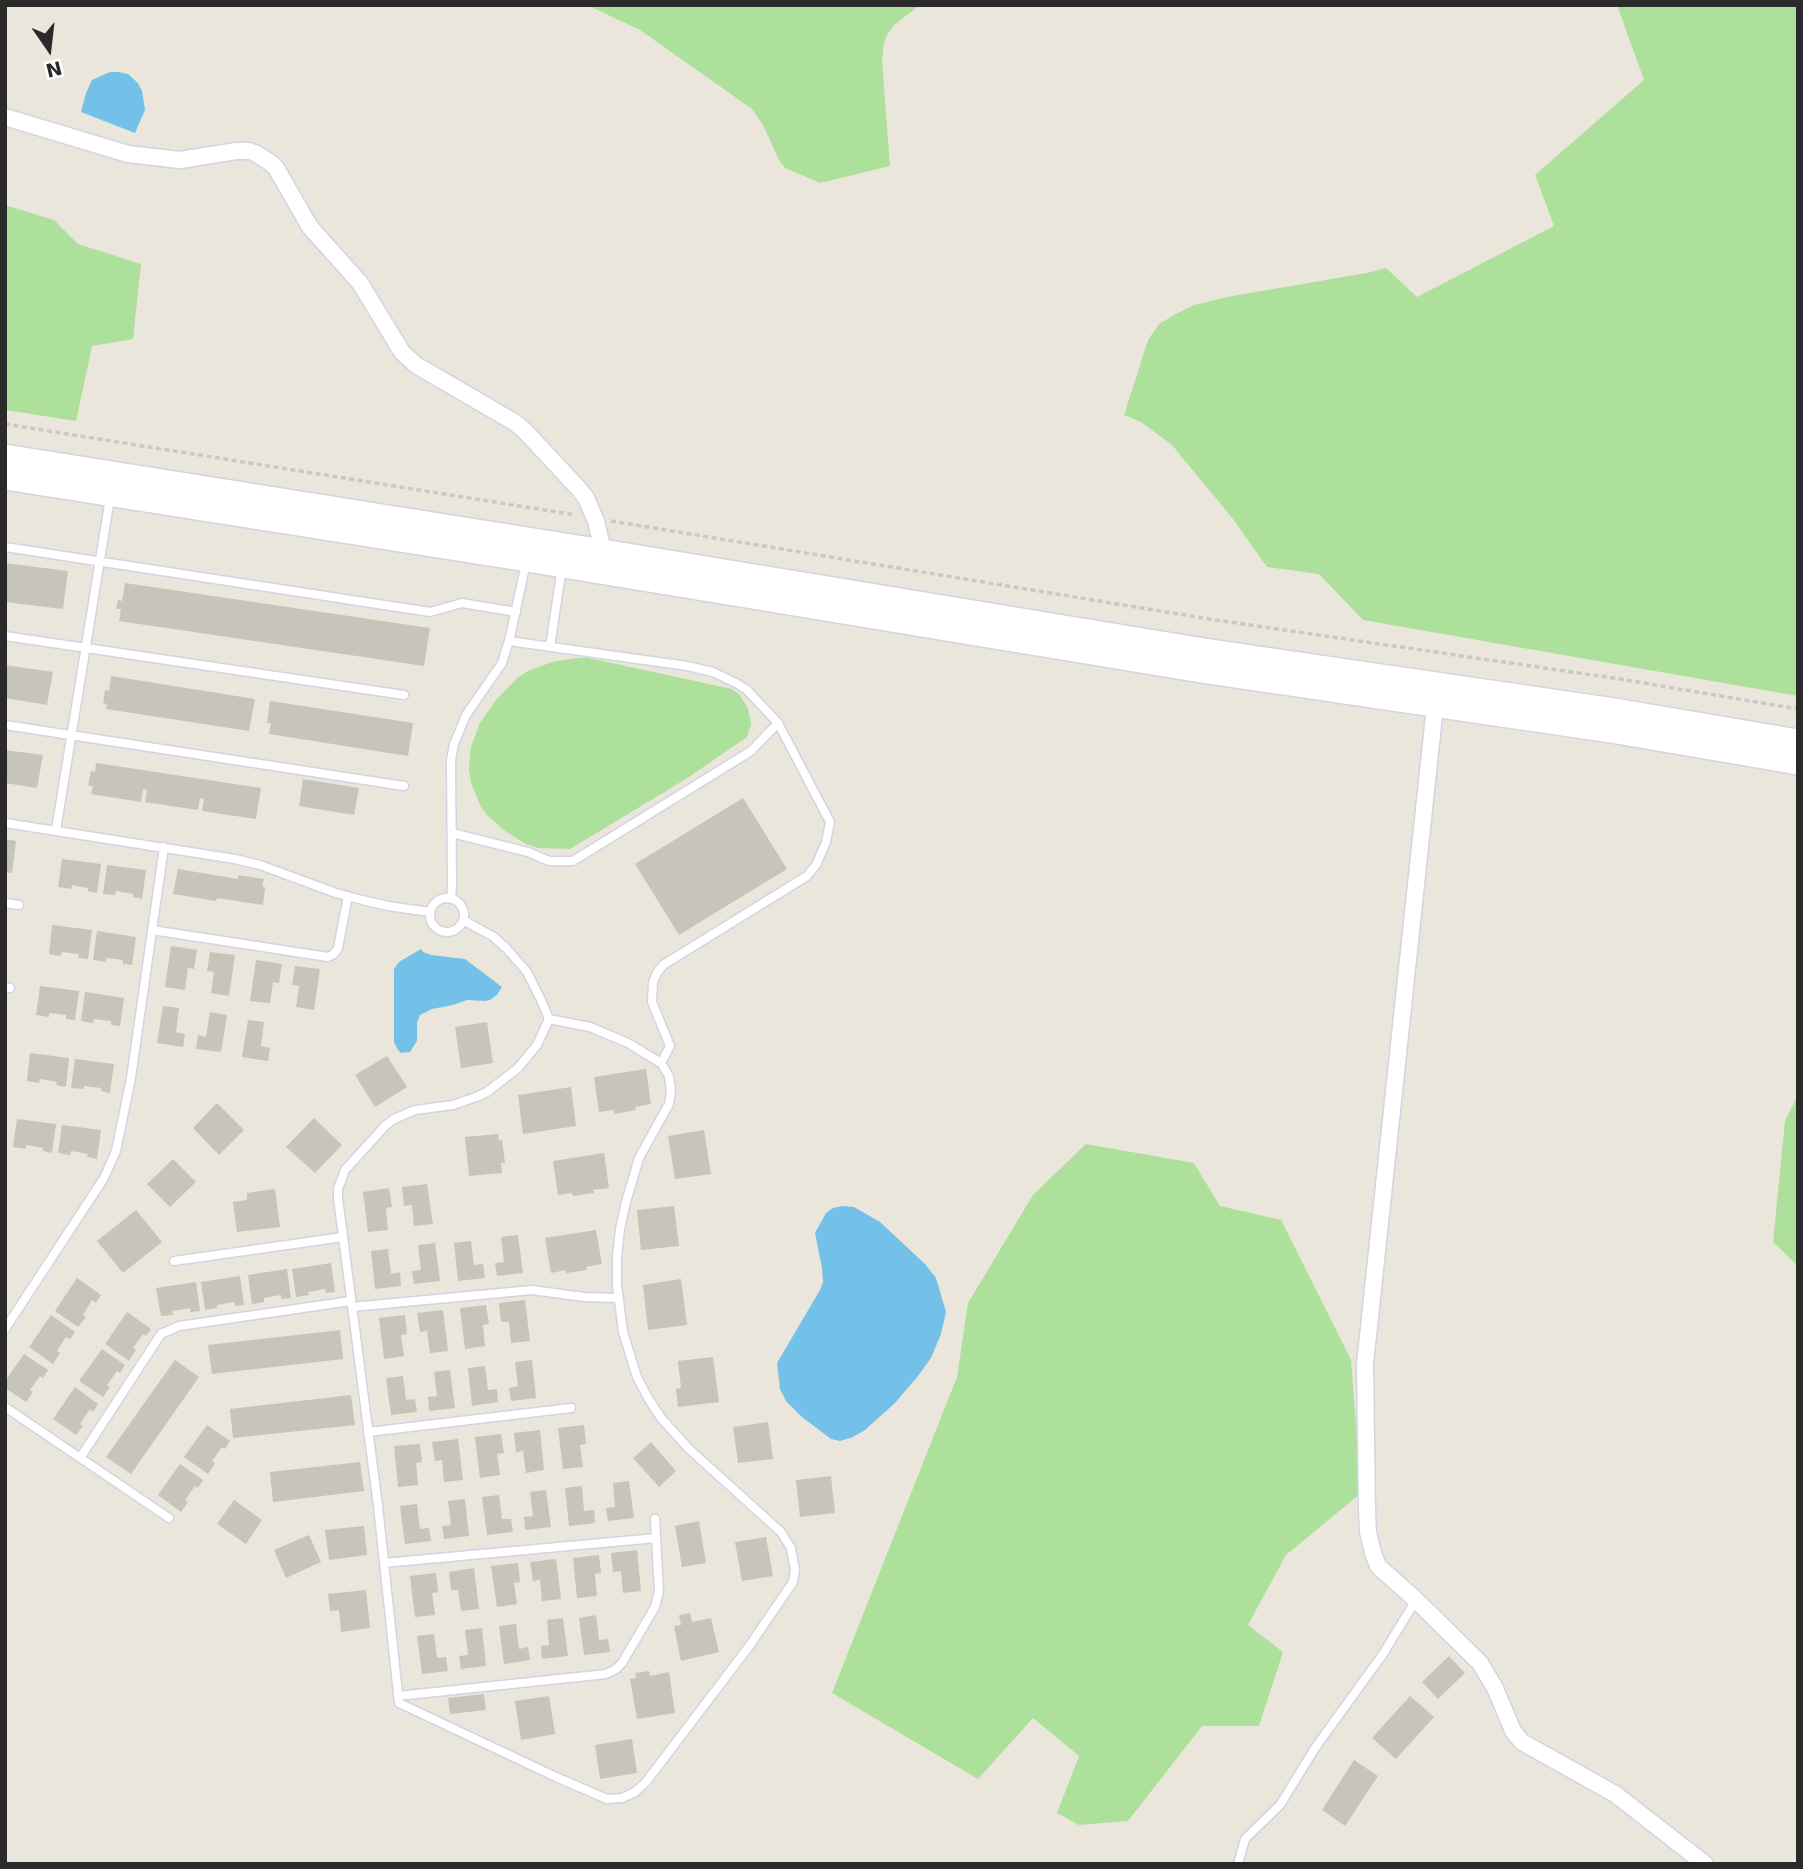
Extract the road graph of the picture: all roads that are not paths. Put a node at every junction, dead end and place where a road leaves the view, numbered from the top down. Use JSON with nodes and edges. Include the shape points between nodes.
{"nodes":[{"id":1,"x":5,"y":117,"type":"edge"},
{"id":2,"x":5,"y":456,"type":"edge"},
{"id":3,"x":5,"y":478,"type":"edge"},
{"id":4,"x":111,"y":494,"type":"junction"},
{"id":5,"x":5,"y":547,"type":"edge"},
{"id":6,"x":603,"y":551,"type":"junction"},
{"id":7,"x":527,"y":560,"type":"junction"},
{"id":8,"x":100,"y":561,"type":"junction"},
{"id":9,"x":562,"y":566,"type":"junction"},
{"id":10,"x":516,"y":612,"type":"junction"},
{"id":11,"x":5,"y":636,"type":"edge"},
{"id":12,"x":509,"y":641,"type":"junction"},
{"id":13,"x":550,"y":647,"type":"junction"},
{"id":14,"x":85,"y":648,"type":"junction"},
{"id":15,"x":404,"y":695,"type":"dead end"},
{"id":16,"x":1435,"y":706,"type":"junction"},
{"id":17,"x":778,"y":723,"type":"junction"},
{"id":18,"x":5,"y":726,"type":"edge"},
{"id":19,"x":71,"y":736,"type":"junction"},
{"id":20,"x":1798,"y":741,"type":"edge"},
{"id":21,"x":1798,"y":763,"type":"edge"},
{"id":22,"x":404,"y":786,"type":"dead end"},
{"id":23,"x":5,"y":822,"type":"edge"},
{"id":24,"x":56,"y":831,"type":"junction"},
{"id":25,"x":452,"y":833,"type":"junction"},
{"id":26,"x":164,"y":848,"type":"junction"},
{"id":27,"x":348,"y":896,"type":"junction"},
{"id":28,"x":451,"y":899,"type":"junction"},
{"id":29,"x":5,"y":903,"type":"edge"},
{"id":30,"x":19,"y":905,"type":"dead end"},
{"id":31,"x":430,"y":912,"type":"junction"},
{"id":32,"x":463,"y":920,"type":"junction"},
{"id":33,"x":152,"y":930,"type":"junction"},
{"id":34,"x":548,"y":1018,"type":"junction"},
{"id":35,"x":661,"y":1063,"type":"junction"},
{"id":36,"x":343,"y":1237,"type":"junction"},
{"id":37,"x":174,"y":1261,"type":"dead end"},
{"id":38,"x":618,"y":1298,"type":"junction"},
{"id":39,"x":351,"y":1304,"type":"junction"},
{"id":40,"x":5,"y":1329,"type":"edge"},
{"id":41,"x":5,"y":1407,"type":"edge"},
{"id":42,"x":571,"y":1408,"type":"dead end"},
{"id":43,"x":368,"y":1432,"type":"junction"},
{"id":44,"x":80,"y":1458,"type":"junction"},
{"id":45,"x":169,"y":1518,"type":"dead end"},
{"id":46,"x":655,"y":1519,"type":"dead end"},
{"id":47,"x":656,"y":1538,"type":"junction"},
{"id":48,"x":384,"y":1563,"type":"junction"},
{"id":49,"x":1416,"y":1600,"type":"junction"},
{"id":50,"x":398,"y":1696,"type":"junction"},
{"id":51,"x":1238,"y":1864,"type":"edge"},
{"id":52,"x":1706,"y":1864,"type":"edge"}],
"edges":[{"from":1,"to":6,"type":"street","via":[[128,154],[180,160],[249,151],[263,158],[276,168],[310,227],[360,283],[406,357],[514,422],[579,489],[596,518]]},
{"from":2,"to":6,"type":"main road"},
{"from":3,"to":4,"type":"main road"},
{"from":4,"to":7,"type":"main road"},
{"from":4,"to":8,"type":"lane"},
{"from":5,"to":8,"type":"lane"},
{"from":6,"to":20,"type":"main road"},
{"from":7,"to":9,"type":"main road"},
{"from":7,"to":10,"type":"lane"},
{"from":8,"to":10,"type":"lane","via":[[430,612],[462,603]]},
{"from":8,"to":14,"type":"lane"},
{"from":9,"to":13,"type":"lane"},
{"from":9,"to":16,"type":"main road"},
{"from":10,"to":12,"type":"lane"},
{"from":11,"to":14,"type":"lane"},
{"from":12,"to":13,"type":"lane"},
{"from":12,"to":25,"type":"lane","via":[[502,663],[466,715],[454,744]]},
{"from":13,"to":17,"type":"lane","via":[[713,672],[747,690]]},
{"from":14,"to":15,"type":"lane"},
{"from":14,"to":19,"type":"lane"},
{"from":16,"to":21,"type":"main road"},
{"from":16,"to":49,"type":"street","via":[[1365,1364],[1370,1539],[1378,1566]]},
{"from":17,"to":25,"type":"lane","via":[[751,751],[573,861],[549,861]]},
{"from":17,"to":35,"type":"lane","via":[[830,822],[827,842],[807,876],[663,965],[652,992],[670,1046]]},
{"from":18,"to":19,"type":"lane"},
{"from":19,"to":22,"type":"lane"},
{"from":19,"to":24,"type":"lane"},
{"from":23,"to":24,"type":"lane"},
{"from":24,"to":26,"type":"lane"},
{"from":25,"to":28,"type":"lane"},
{"from":26,"to":27,"type":"lane","via":[[260,865]]},
{"from":26,"to":33,"type":"lane"},
{"from":27,"to":31,"type":"lane"},
{"from":27,"to":33,"type":"lane","via":[[338,948],[328,957]]},
{"from":28,"to":31,"type":"lane","via":[[437,901]]},
{"from":28,"to":32,"type":"lane","via":[[461,906]]},
{"from":29,"to":30,"type":"lane"},
{"from":31,"to":32,"type":"lane","via":[[431,924],[440,931],[454,931]]},
{"from":32,"to":34,"type":"lane","via":[[494,937],[518,960]]},
{"from":33,"to":40,"type":"lane","via":[[116,1151],[104,1178]]},
{"from":34,"to":35,"type":"lane","via":[[609,1034]]},
{"from":34,"to":36,"type":"lane","via":[[528,1057],[497,1085],[453,1105],[404,1114],[377,1133],[341,1179],[338,1198]]},
{"from":35,"to":38,"type":"lane","via":[[671,1083],[669,1104],[639,1158],[626,1202],[617,1257]]},
{"from":36,"to":37,"type":"lane"},
{"from":36,"to":39,"type":"lane"},
{"from":38,"to":39,"type":"lane","via":[[532,1290]]},
{"from":38,"to":50,"type":"lane","via":[[629,1355],[648,1398],[689,1449],[782,1532],[793,1558],[793,1582],[646,1782],[622,1798],[607,1799],[556,1777],[399,1703]]},
{"from":39,"to":43,"type":"lane"},
{"from":39,"to":44,"type":"lane","via":[[179,1325],[161,1334]]},
{"from":41,"to":44,"type":"lane"},
{"from":42,"to":43,"type":"lane"},
{"from":43,"to":48,"type":"lane"},
{"from":44,"to":45,"type":"lane"},
{"from":46,"to":47,"type":"lane"},
{"from":47,"to":48,"type":"lane"},
{"from":47,"to":50,"type":"lane","via":[[659,1591],[655,1607],[616,1669],[606,1674]]},
{"from":48,"to":50,"type":"lane"},
{"from":49,"to":51,"type":"lane","via":[[1279,1805],[1245,1839]]},
{"from":49,"to":52,"type":"street","via":[[1480,1663],[1522,1742],[1615,1794]]}]}
